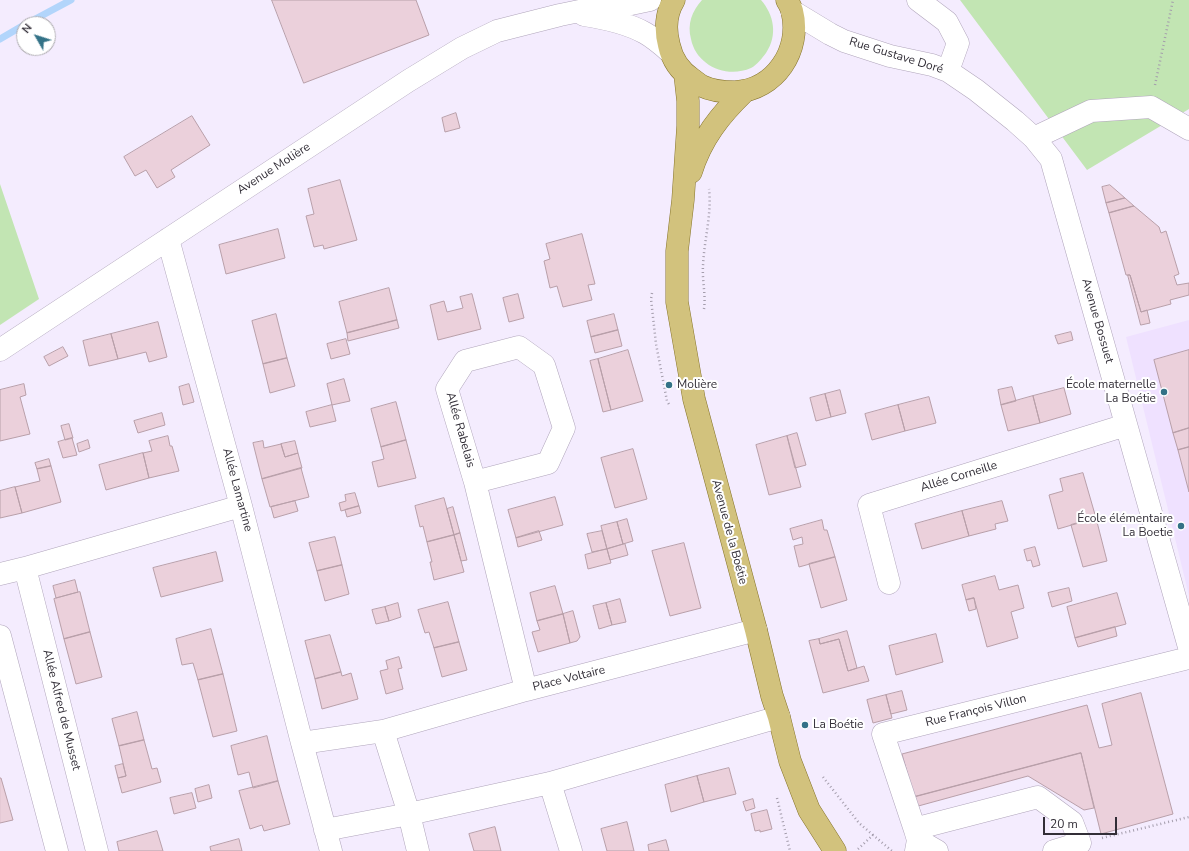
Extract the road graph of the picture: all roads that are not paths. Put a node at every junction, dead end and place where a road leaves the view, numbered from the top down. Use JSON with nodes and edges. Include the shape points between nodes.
{"nodes":[{"id":1,"x":650,"y":0,"type":"edge"},
{"id":2,"x":674,"y":0,"type":"edge"},
{"id":3,"x":918,"y":0,"type":"edge"},
{"id":4,"x":789,"y":5,"type":"edge"},
{"id":5,"x":560,"y":15,"type":"junction"},
{"id":6,"x":670,"y":52,"type":"junction"},
{"id":7,"x":948,"y":71,"type":"junction"},
{"id":8,"x":685,"y":74,"type":"junction"},
{"id":9,"x":745,"y":91,"type":"junction"},
{"id":10,"x":1189,"y":129,"type":"edge"},
{"id":11,"x":1034,"y":138,"type":"junction"},
{"id":12,"x":682,"y":200,"type":"junction"},
{"id":13,"x":168,"y":238,"type":"junction"},
{"id":14,"x":0,"y":350,"type":"edge"},
{"id":15,"x":1126,"y":425,"type":"junction"},
{"id":16,"x":475,"y":482,"type":"junction"},
{"id":17,"x":241,"y":506,"type":"junction"},
{"id":18,"x":25,"y":568,"type":"junction"},
{"id":19,"x":0,"y":574,"type":"edge"},
{"id":20,"x":889,"y":584,"type":"dead end"},
{"id":21,"x":756,"y":630,"type":"junction"},
{"id":22,"x":0,"y":636,"type":"edge"},
{"id":23,"x":1189,"y":647,"type":"edge"},
{"id":24,"x":1189,"y":658,"type":"edge"},
{"id":25,"x":526,"y":690,"type":"junction"},
{"id":26,"x":779,"y":717,"type":"junction"},
{"id":27,"x":383,"y":731,"type":"junction"},
{"id":28,"x":302,"y":743,"type":"junction"},
{"id":29,"x":550,"y":783,"type":"junction"},
{"id":30,"x":409,"y":814,"type":"junction"},
{"id":31,"x":325,"y":830,"type":"junction"},
{"id":32,"x":916,"y":840,"type":"edge"},
{"id":33,"x":57,"y":851,"type":"edge"},
{"id":34,"x":97,"y":851,"type":"edge"},
{"id":35,"x":331,"y":851,"type":"edge"},
{"id":36,"x":418,"y":851,"type":"edge"},
{"id":37,"x":571,"y":851,"type":"edge"},
{"id":38,"x":835,"y":851,"type":"edge"},
{"id":39,"x":937,"y":851,"type":"edge"},
{"id":40,"x":1054,"y":851,"type":"edge"}],
"edges":[{"from":1,"to":5,"type":"street","name":"Avenue Molière"},
{"from":2,"to":6,"type":"main road","via":[[667,18]]},
{"from":3,"to":7,"type":"street","via":[[947,22],[958,43]]},
{"from":4,"to":7,"type":"street","name":"Rue Gustave Doré","via":[[825,31],[844,41]]},
{"from":4,"to":9,"type":"main road","via":[[794,28],[792,45],[785,61],[775,75],[761,85]]},
{"from":5,"to":6,"type":"street","name":"Avenue Molière","via":[[585,15],[630,27],[644,32]]},
{"from":5,"to":13,"type":"street","name":"Avenue Molière","via":[[497,31],[462,48]]},
{"from":6,"to":8,"type":"main road"},
{"from":7,"to":11,"type":"street","name":"Rue Gustave Doré","via":[[976,90]]},
{"from":8,"to":9,"type":"main road","via":[[702,86],[723,92]]},
{"from":8,"to":12,"type":"main road","name":"Avenue de la Boétie","via":[[688,126]]},
{"from":9,"to":12,"type":"main road","name":"Avenue de la Boétie","via":[[710,131],[693,164]]},
{"from":10,"to":11,"type":"street","via":[[1151,107],[1091,111]]},
{"from":11,"to":15,"type":"street","name":"Avenue Bossuet","via":[[1051,159]]},
{"from":12,"to":21,"type":"main road","name":"Avenue de la Boétie","via":[[677,250],[677,302],[694,399]]},
{"from":13,"to":14,"type":"street","name":"Avenue Molière"},
{"from":13,"to":17,"type":"street","name":"Allée Lamartine"},
{"from":15,"to":20,"type":"street","name":"Allée Corneille","via":[[869,505]]},
{"from":15,"to":23,"type":"street","name":"Avenue Bossuet"},
{"from":16,"to":16,"type":"street","name":"Allée Rabelais","via":[[447,389],[465,361],[518,348],[544,365],[564,428],[548,463]]},
{"from":16,"to":25,"type":"street","name":"Allée Rabelais"},
{"from":17,"to":18,"type":"street"},
{"from":17,"to":28,"type":"street","name":"Allée Lamartine"},
{"from":18,"to":19,"type":"street"},
{"from":18,"to":34,"type":"street","name":"Allée Alfred de Musset"},
{"from":21,"to":25,"type":"street","name":"Place Voltaire"},
{"from":21,"to":26,"type":"main road","name":"Avenue de la Boétie"},
{"from":22,"to":33,"type":"street"},
{"from":24,"to":32,"type":"street","name":"Rue François Villon","via":[[883,734]]},
{"from":25,"to":27,"type":"street","name":"Place Voltaire"},
{"from":26,"to":29,"type":"street"},
{"from":26,"to":38,"type":"main road","name":"Avenue de la Boétie","via":[[790,761],[810,810]]},
{"from":27,"to":28,"type":"street","name":"Place Voltaire"},
{"from":27,"to":30,"type":"street"},
{"from":28,"to":31,"type":"street","name":"Allée Lamartine"},
{"from":29,"to":30,"type":"street"},
{"from":29,"to":37,"type":"street"},
{"from":30,"to":31,"type":"street"},
{"from":30,"to":36,"type":"street"},
{"from":31,"to":35,"type":"street","name":"Allée Lamartine"},
{"from":32,"to":39,"type":"street"},
{"from":32,"to":40,"type":"street","via":[[926,826],[1038,797],[1072,822],[1080,843]]}]}
